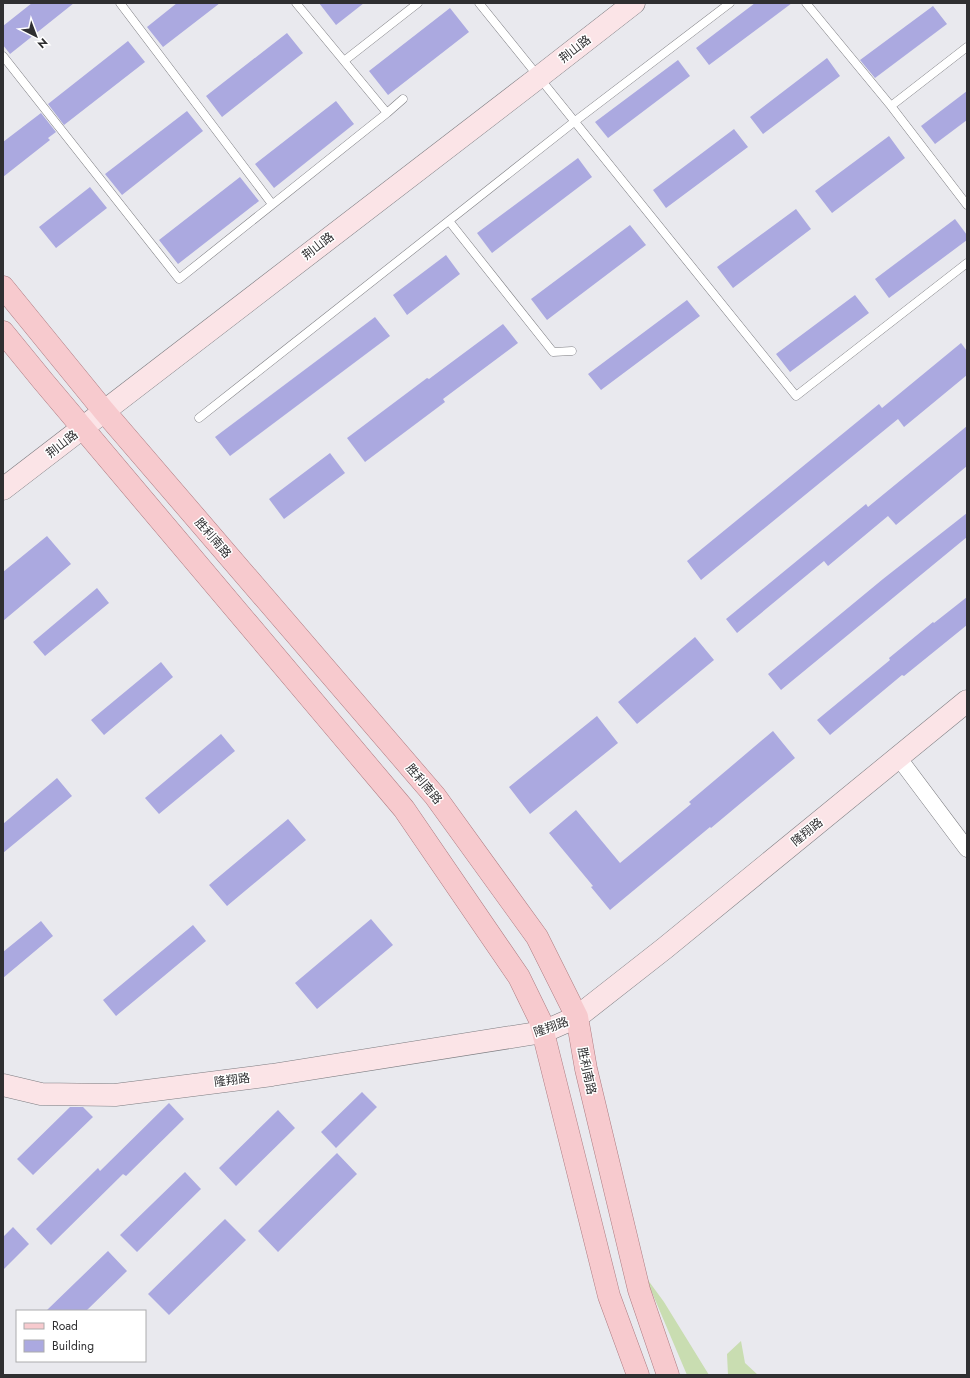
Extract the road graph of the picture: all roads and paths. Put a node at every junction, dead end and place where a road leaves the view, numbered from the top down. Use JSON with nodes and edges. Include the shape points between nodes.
{"nodes":[{"id":1,"x":120,"y":3,"type":"edge"},
{"id":2,"x":296,"y":3,"type":"edge"},
{"id":3,"x":418,"y":3,"type":"edge"},
{"id":4,"x":479,"y":3,"type":"edge"},
{"id":5,"x":634,"y":3,"type":"edge"},
{"id":6,"x":730,"y":3,"type":"edge"},
{"id":7,"x":806,"y":3,"type":"edge"},
{"id":8,"x":967,"y":47,"type":"edge"},
{"id":9,"x":3,"y":56,"type":"edge"},
{"id":10,"x":344,"y":61,"type":"junction"},
{"id":11,"x":539,"y":78,"type":"junction"},
{"id":12,"x":403,"y":99,"type":"dead end"},
{"id":13,"x":891,"y":106,"type":"junction"},
{"id":14,"x":387,"y":113,"type":"junction"},
{"id":15,"x":574,"y":122,"type":"junction"},
{"id":16,"x":272,"y":204,"type":"junction"},
{"id":17,"x":967,"y":205,"type":"edge"},
{"id":18,"x":449,"y":221,"type":"junction"},
{"id":19,"x":967,"y":263,"type":"edge"},
{"id":20,"x":3,"y":287,"type":"edge"},
{"id":21,"x":3,"y":332,"type":"edge"},
{"id":22,"x":572,"y":351,"type":"dead end"},
{"id":23,"x":104,"y":411,"type":"junction"},
{"id":24,"x":199,"y":418,"type":"dead end"},
{"id":25,"x":83,"y":428,"type":"junction"},
{"id":26,"x":3,"y":489,"type":"edge"},
{"id":27,"x":967,"y":701,"type":"edge"},
{"id":28,"x":898,"y":757,"type":"junction"},
{"id":29,"x":967,"y":849,"type":"edge"},
{"id":30,"x":577,"y":1018,"type":"junction"},
{"id":31,"x":543,"y":1032,"type":"junction"},
{"id":32,"x":3,"y":1085,"type":"edge"},
{"id":33,"x":638,"y":1375,"type":"edge"},
{"id":34,"x":668,"y":1375,"type":"edge"}],
"edges":[{"from":1,"to":16,"type":"lane"},
{"from":2,"to":10,"type":"lane"},
{"from":3,"to":10,"type":"lane"},
{"from":4,"to":11,"type":"lane"},
{"from":5,"to":11,"type":"street","name":"荆山路"},
{"from":6,"to":15,"type":"lane"},
{"from":7,"to":13,"type":"lane"},
{"from":8,"to":13,"type":"lane"},
{"from":9,"to":16,"type":"lane","via":[[179,279]]},
{"from":10,"to":14,"type":"lane"},
{"from":11,"to":15,"type":"lane"},
{"from":11,"to":23,"type":"street","name":"荆山路"},
{"from":12,"to":14,"type":"lane"},
{"from":13,"to":17,"type":"lane"},
{"from":14,"to":16,"type":"lane"},
{"from":15,"to":18,"type":"lane"},
{"from":15,"to":19,"type":"lane","via":[[796,396]]},
{"from":18,"to":22,"type":"lane","via":[[553,352]]},
{"from":18,"to":24,"type":"lane"},
{"from":20,"to":23,"type":"main road","name":"胜利南路"},
{"from":21,"to":25,"type":"main road"},
{"from":23,"to":25,"type":"street","name":"荆山路"},
{"from":23,"to":30,"type":"main road","name":"胜利南路","via":[[435,796],[537,937]]},
{"from":25,"to":26,"type":"street","name":"荆山路"},
{"from":25,"to":31,"type":"main road","via":[[404,809],[519,977],[540,1020]]},
{"from":27,"to":28,"type":"street","name":"隆翔路"},
{"from":28,"to":29,"type":"street"},
{"from":28,"to":30,"type":"street","name":"隆翔路"},
{"from":30,"to":31,"type":"street","name":"隆翔路"},
{"from":30,"to":34,"type":"main road","name":"胜利南路","via":[[586,1069],[639,1290]]},
{"from":31,"to":32,"type":"street","name":"隆翔路","via":[[272,1075],[115,1095],[41,1094]]},
{"from":31,"to":33,"type":"main road","via":[[609,1296]]}]}
